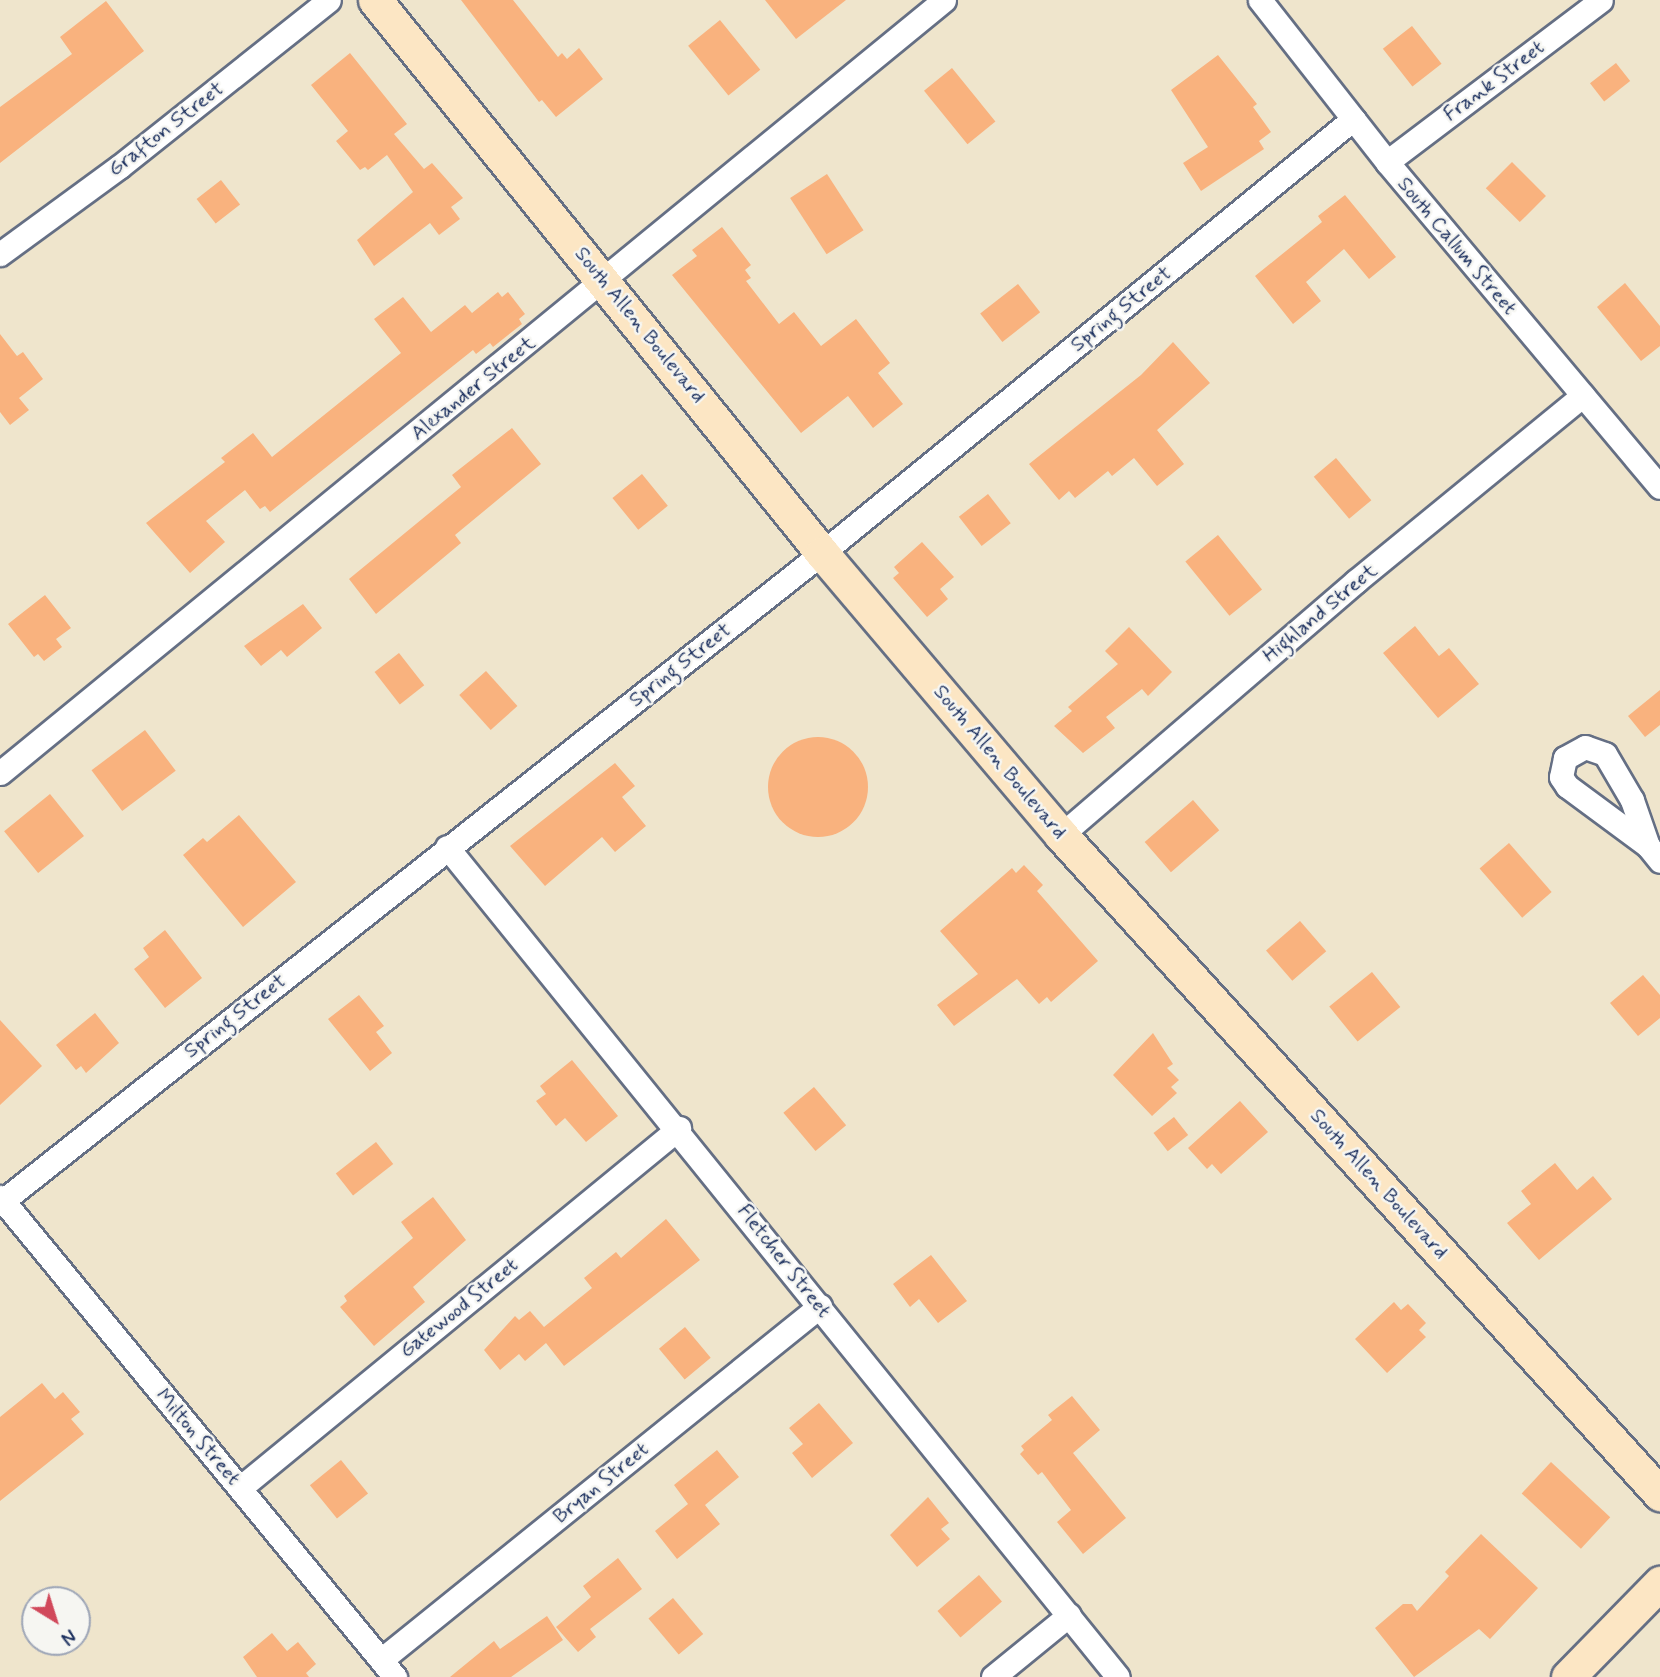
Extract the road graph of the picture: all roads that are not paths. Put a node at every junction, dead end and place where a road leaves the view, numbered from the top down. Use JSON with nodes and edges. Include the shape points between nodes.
{"nodes":[{"id":1,"x":329,"y":0,"type":"edge"},
{"id":2,"x":375,"y":0,"type":"edge"},
{"id":3,"x":944,"y":0,"type":"edge"},
{"id":4,"x":1260,"y":0,"type":"edge"},
{"id":5,"x":1601,"y":0,"type":"edge"},
{"id":6,"x":1353,"y":119,"type":"junction"},
{"id":7,"x":1387,"y":162,"type":"junction"},
{"id":8,"x":0,"y":254,"type":"edge"},
{"id":9,"x":605,"y":280,"type":"junction"},
{"id":10,"x":1583,"y":395,"type":"junction"},
{"id":11,"x":1660,"y":487,"type":"edge"},
{"id":12,"x":822,"y":553,"type":"junction"},
{"id":13,"x":0,"y":773,"type":"edge"},
{"id":14,"x":1061,"y":835,"type":"junction"},
{"id":15,"x":447,"y":847,"type":"junction"},
{"id":16,"x":679,"y":1128,"type":"junction"},
{"id":17,"x":1,"y":1200,"type":"edge"},
{"id":18,"x":820,"y":1306,"type":"junction"},
{"id":19,"x":240,"y":1488,"type":"junction"},
{"id":20,"x":1660,"y":1494,"type":"edge"},
{"id":21,"x":1660,"y":1583,"type":"edge"},
{"id":22,"x":1069,"y":1615,"type":"junction"},
{"id":23,"x":388,"y":1668,"type":"edge"},
{"id":24,"x":993,"y":1677,"type":"edge"},
{"id":25,"x":1118,"y":1677,"type":"edge"},
{"id":26,"x":1568,"y":1677,"type":"edge"}],
"edges":[{"from":1,"to":8,"type":"street","name":"Grafton Street","via":[[130,159]]},
{"from":2,"to":9,"type":"street","name":"South Allen Boulevard"},
{"from":3,"to":9,"type":"street","name":"Alexander Street"},
{"from":4,"to":6,"type":"street","name":"South Callum Street"},
{"from":5,"to":7,"type":"street","name":"Frank Street"},
{"from":6,"to":7,"type":"street","name":"South Callum Street"},
{"from":6,"to":12,"type":"street","name":"Spring Street"},
{"from":7,"to":10,"type":"street","name":"South Callum Street"},
{"from":9,"to":12,"type":"street","name":"South Allen Boulevard"},
{"from":9,"to":13,"type":"street","name":"Alexander Street"},
{"from":10,"to":11,"type":"street","name":"South Callum Street"},
{"from":10,"to":14,"type":"street","name":"Highland Street"},
{"from":12,"to":14,"type":"street","name":"South Allen Boulevard"},
{"from":12,"to":15,"type":"street","name":"Spring Street"},
{"from":14,"to":20,"type":"street","name":"South Allen Boulevard"},
{"from":15,"to":16,"type":"street","name":"Fletcher Street"},
{"from":15,"to":17,"type":"street","name":"Spring Street"},
{"from":16,"to":18,"type":"street","name":"Fletcher Street"},
{"from":16,"to":19,"type":"street","name":"Gatewood Street"},
{"from":17,"to":19,"type":"street","name":"Milton Street"},
{"from":18,"to":22,"type":"street","name":"Fletcher Street"},
{"from":18,"to":23,"type":"street","name":"Bryan Street"},
{"from":19,"to":23,"type":"street","name":"Milton Street"},
{"from":21,"to":26,"type":"street"},
{"from":22,"to":24,"type":"street"},
{"from":22,"to":25,"type":"street","name":"Fletcher Street"}]}
